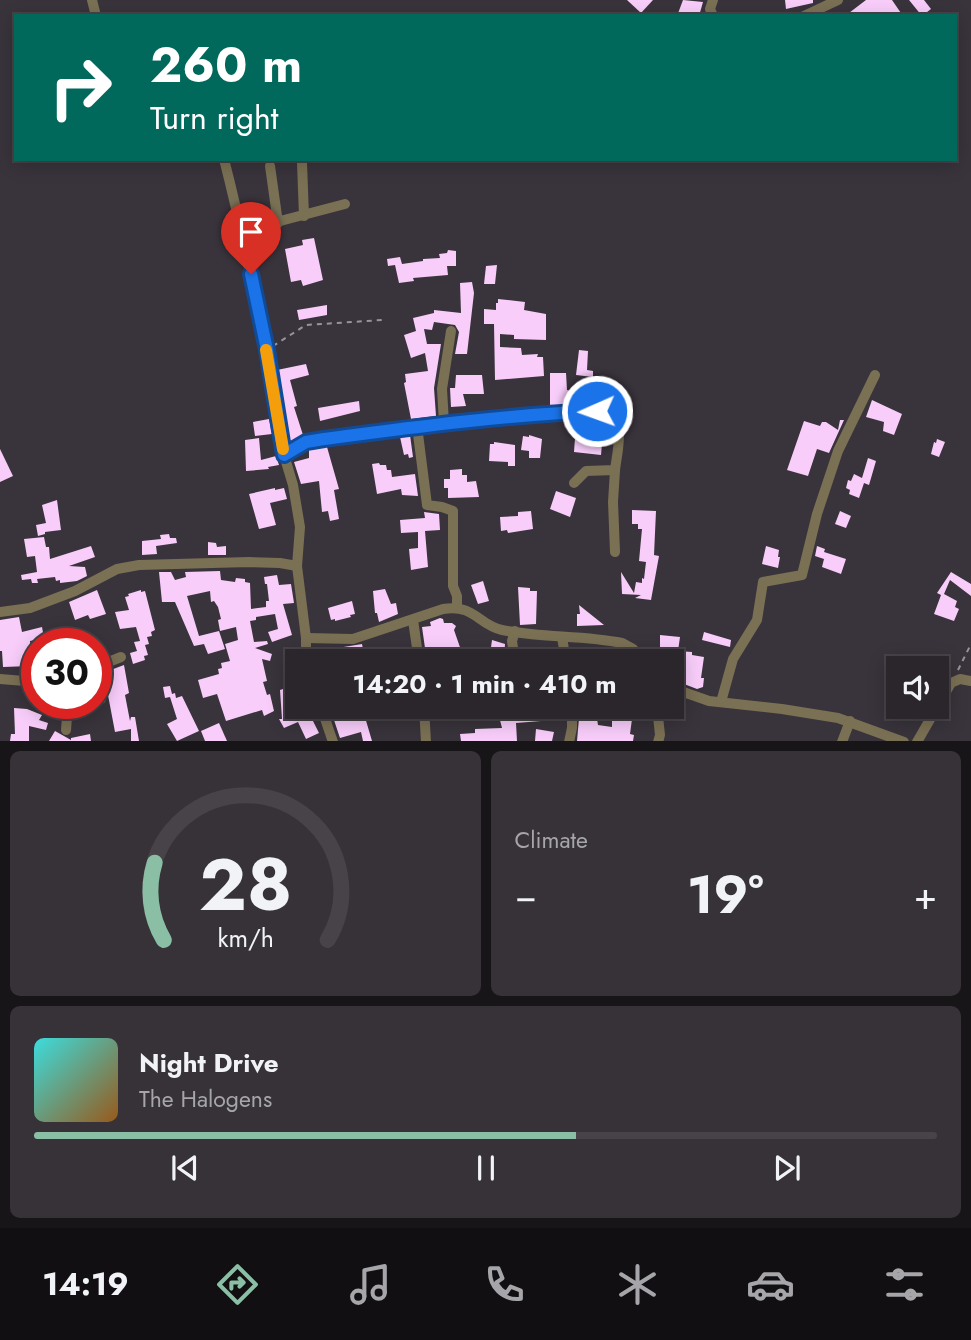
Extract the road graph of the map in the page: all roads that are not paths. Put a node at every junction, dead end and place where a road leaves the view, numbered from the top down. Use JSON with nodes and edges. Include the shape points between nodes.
{"nodes":[{"id":1,"x":838,"y":0,"type":"edge"},
{"id":2,"x":823,"y":3,"type":"edge"},
{"id":3,"x":807,"y":14,"type":"edge"},
{"id":4,"x":224,"y":161,"type":"edge"},
{"id":5,"x":302,"y":163,"type":"dead end"},
{"id":6,"x":270,"y":166,"type":"dead end"},
{"id":7,"x":345,"y":204,"type":"dead end"},
{"id":8,"x":304,"y":216,"type":"junction"},
{"id":9,"x":278,"y":223,"type":"junction"},
{"id":10,"x":242,"y":231,"type":"junction"},
{"id":11,"x":451,"y":331,"type":"dead end"},
{"id":12,"x":875,"y":375,"type":"dead end"},
{"id":13,"x":444,"y":423,"type":"junction"},
{"id":14,"x":416,"y":426,"type":"junction"},
{"id":15,"x":284,"y":455,"type":"junction"},
{"id":16,"x":615,"y":470,"type":"junction"},
{"id":17,"x":574,"y":483,"type":"dead end"},
{"id":18,"x":615,"y":552,"type":"dead end"},
{"id":19,"x":297,"y":566,"type":"junction"},
{"id":20,"x":457,"y":607,"type":"junction"},
{"id":21,"x":0,"y":612,"type":"edge"},
{"id":22,"x":413,"y":620,"type":"junction"},
{"id":23,"x":515,"y":631,"type":"junction"},
{"id":24,"x":562,"y":637,"type":"junction"},
{"id":25,"x":306,"y":638,"type":"junction"},
{"id":26,"x":306,"y":649,"type":"edge"},
{"id":27,"x":417,"y":649,"type":"edge"},
{"id":28,"x":513,"y":649,"type":"edge"},
{"id":29,"x":564,"y":649,"type":"edge"},
{"id":30,"x":633,"y":649,"type":"edge"},
{"id":31,"x":121,"y":657,"type":"dead end"},
{"id":32,"x":112,"y":661,"type":"edge"},
{"id":33,"x":0,"y":680,"type":"edge"},
{"id":34,"x":21,"y":681,"type":"edge"},
{"id":35,"x":971,"y":681,"type":"edge"},
{"id":36,"x":684,"y":692,"type":"edge"},
{"id":37,"x":721,"y":702,"type":"junction"},
{"id":38,"x":67,"y":719,"type":"edge"},
{"id":39,"x":325,"y":719,"type":"edge"},
{"id":40,"x":425,"y":719,"type":"edge"},
{"id":41,"x":572,"y":719,"type":"edge"},
{"id":42,"x":658,"y":719,"type":"edge"},
{"id":43,"x":850,"y":721,"type":"junction"},
{"id":44,"x":66,"y":730,"type":"dead end"},
{"id":45,"x":333,"y":741,"type":"edge"},
{"id":46,"x":426,"y":741,"type":"edge"},
{"id":47,"x":569,"y":741,"type":"edge"},
{"id":48,"x":658,"y":741,"type":"edge"},
{"id":49,"x":842,"y":741,"type":"edge"},
{"id":50,"x":904,"y":741,"type":"edge"},
{"id":51,"x":917,"y":741,"type":"edge"}],
"edges":[{"from":1,"to":2,"type":"street"},
{"from":2,"to":3,"type":"street"},
{"from":4,"to":10,"type":"street"},
{"from":5,"to":8,"type":"street"},
{"from":6,"to":9,"type":"street"},
{"from":7,"to":8,"type":"street"},
{"from":8,"to":9,"type":"street"},
{"from":9,"to":10,"type":"street"},
{"from":10,"to":15,"type":"street"},
{"from":11,"to":13,"type":"street","via":[[442,389]]},
{"from":12,"to":37,"type":"street","via":[[838,451],[802,575],[763,582],[757,620],[733,659]]},
{"from":13,"to":14,"type":"street"},
{"from":13,"to":16,"type":"street","via":[[610,412],[618,426]]},
{"from":14,"to":15,"type":"street","via":[[306,442]]},
{"from":14,"to":20,"type":"street","via":[[427,505],[453,511]]},
{"from":15,"to":19,"type":"street","via":[[300,527]]},
{"from":16,"to":17,"type":"street","via":[[586,471]]},
{"from":16,"to":18,"type":"street"},
{"from":19,"to":21,"type":"street","via":[[249,562],[139,565],[117,569],[30,608]]},
{"from":19,"to":25,"type":"street"},
{"from":20,"to":22,"type":"street"},
{"from":20,"to":23,"type":"street","via":[[500,630]]},
{"from":22,"to":25,"type":"street","via":[[353,639]]},
{"from":22,"to":27,"type":"street"},
{"from":23,"to":24,"type":"street"},
{"from":23,"to":28,"type":"street"},
{"from":24,"to":29,"type":"street"},
{"from":24,"to":30,"type":"street","via":[[622,643]]},
{"from":25,"to":26,"type":"street"},
{"from":31,"to":32,"type":"street"},
{"from":33,"to":34,"type":"street"},
{"from":35,"to":51,"type":"street","via":[[951,683]]},
{"from":36,"to":37,"type":"street"},
{"from":37,"to":43,"type":"street"},
{"from":38,"to":44,"type":"street"},
{"from":39,"to":45,"type":"street"},
{"from":40,"to":46,"type":"street"},
{"from":41,"to":47,"type":"street"},
{"from":42,"to":48,"type":"street"},
{"from":43,"to":49,"type":"street"},
{"from":43,"to":50,"type":"street"}]}
